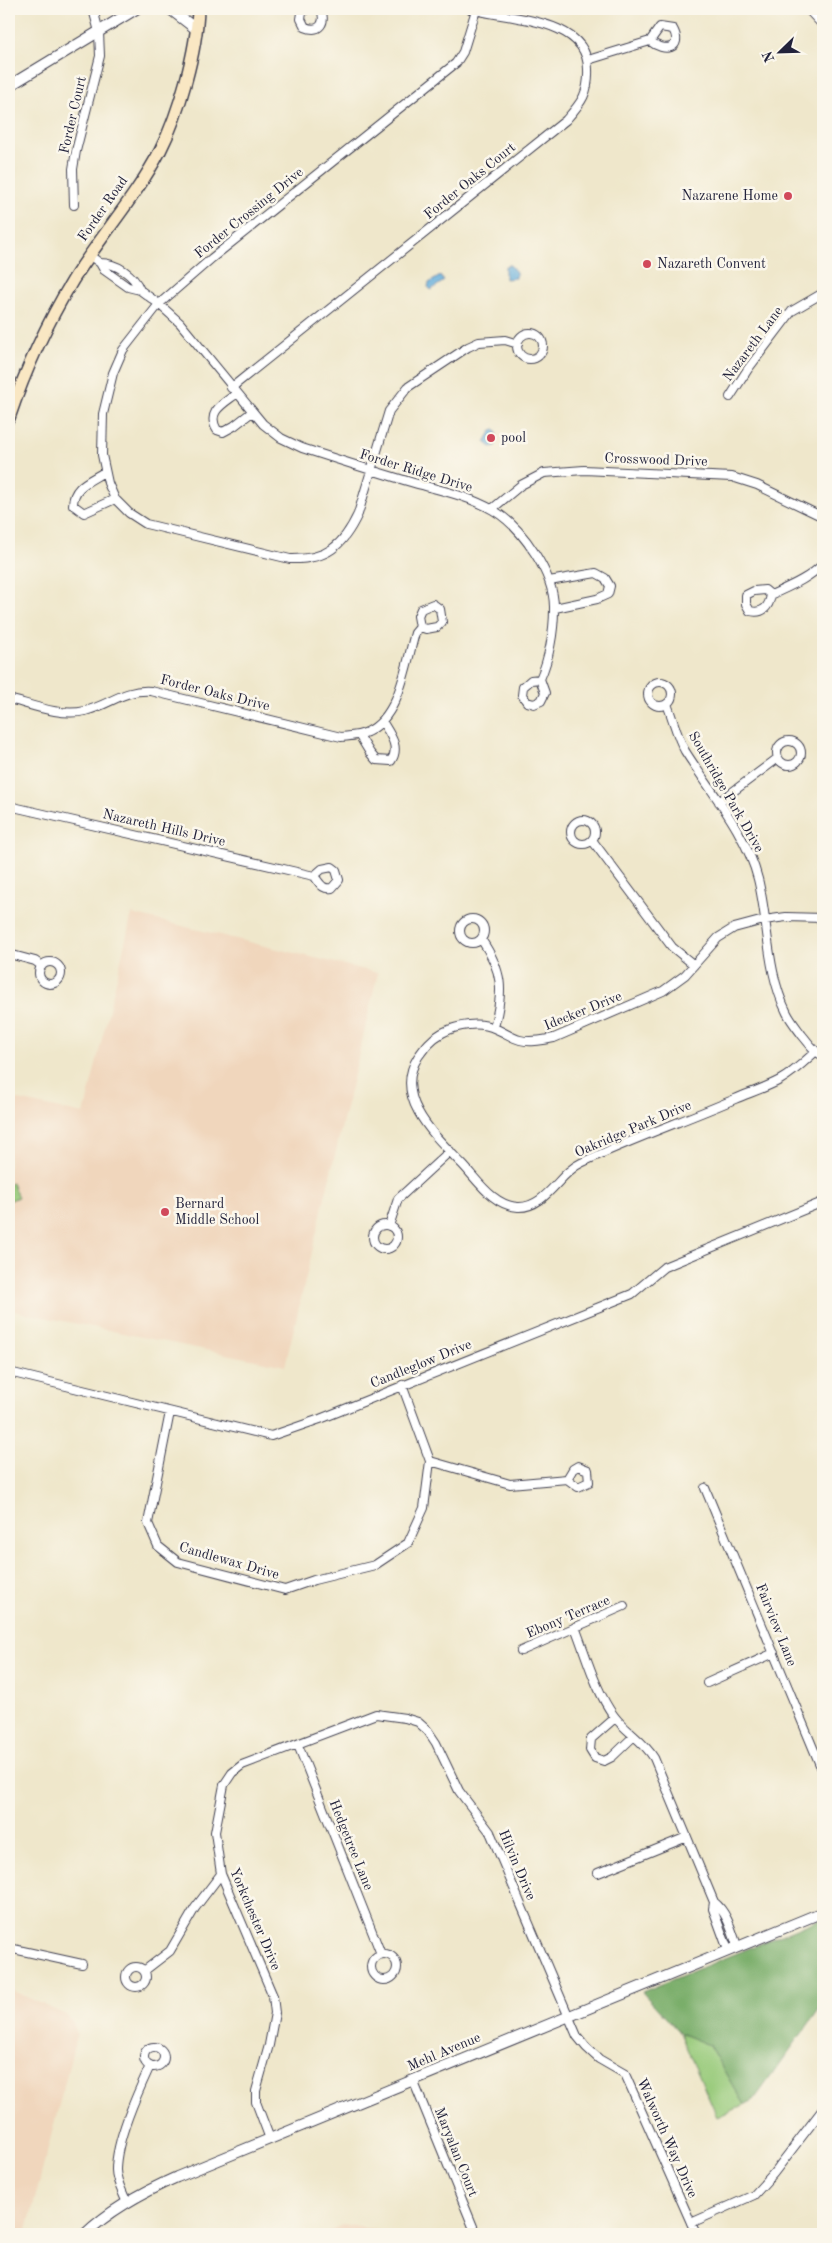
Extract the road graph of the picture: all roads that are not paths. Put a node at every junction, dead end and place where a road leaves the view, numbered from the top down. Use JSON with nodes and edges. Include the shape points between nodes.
{"nodes":[{"id":1,"x":93,"y":9,"type":"edge"},
{"id":2,"x":136,"y":9,"type":"edge"},
{"id":3,"x":170,"y":9,"type":"edge"},
{"id":4,"x":306,"y":9,"type":"edge"},
{"id":5,"x":321,"y":9,"type":"edge"},
{"id":6,"x":809,"y":9,"type":"edge"},
{"id":7,"x":199,"y":10,"type":"edge"},
{"id":8,"x":473,"y":10,"type":"edge"},
{"id":9,"x":823,"y":24,"type":"edge"},
{"id":10,"x":196,"y":29,"type":"junction"},
{"id":11,"x":98,"y":32,"type":"junction"},
{"id":12,"x":650,"y":41,"type":"dead end"},
{"id":13,"x":588,"y":60,"type":"junction"},
{"id":14,"x":9,"y":86,"type":"edge"},
{"id":15,"x":74,"y":205,"type":"dead end"},
{"id":16,"x":89,"y":255,"type":"junction"},
{"id":17,"x":823,"y":292,"type":"edge"},
{"id":18,"x":159,"y":304,"type":"junction"},
{"id":19,"x":518,"y":344,"type":"dead end"},
{"id":20,"x":234,"y":391,"type":"junction"},
{"id":21,"x":12,"y":397,"type":"edge"},
{"id":22,"x":730,"y":397,"type":"dead end"},
{"id":23,"x":252,"y":412,"type":"junction"},
{"id":24,"x":9,"y":418,"type":"edge"},
{"id":25,"x":370,"y":470,"type":"junction"},
{"id":26,"x":104,"y":472,"type":"junction"},
{"id":27,"x":115,"y":499,"type":"junction"},
{"id":28,"x":492,"y":509,"type":"junction"},
{"id":29,"x":823,"y":517,"type":"edge"},
{"id":30,"x":823,"y":564,"type":"edge"},
{"id":31,"x":549,"y":581,"type":"junction"},
{"id":32,"x":771,"y":595,"type":"dead end"},
{"id":33,"x":555,"y":608,"type":"junction"},
{"id":34,"x":420,"y":628,"type":"dead end"},
{"id":35,"x":540,"y":679,"type":"dead end"},
{"id":36,"x":9,"y":699,"type":"edge"},
{"id":37,"x":667,"y":704,"type":"dead end"},
{"id":38,"x":382,"y":721,"type":"junction"},
{"id":39,"x":359,"y":735,"type":"junction"},
{"id":40,"x":778,"y":758,"type":"dead end"},
{"id":41,"x":719,"y":802,"type":"junction"},
{"id":42,"x":9,"y":806,"type":"edge"},
{"id":43,"x":592,"y":840,"type":"dead end"},
{"id":44,"x":314,"y":876,"type":"dead end"},
{"id":45,"x":823,"y":918,"type":"edge"},
{"id":46,"x":764,"y":920,"type":"junction"},
{"id":47,"x":481,"y":939,"type":"dead end"},
{"id":48,"x":9,"y":954,"type":"edge"},
{"id":49,"x":694,"y":965,"type":"junction"},
{"id":50,"x":42,"y":966,"type":"dead end"},
{"id":51,"x":494,"y":1027,"type":"junction"},
{"id":52,"x":815,"y":1052,"type":"junction"},
{"id":53,"x":823,"y":1056,"type":"edge"},
{"id":54,"x":450,"y":1151,"type":"junction"},
{"id":55,"x":823,"y":1202,"type":"edge"},
{"id":56,"x":389,"y":1226,"type":"dead end"},
{"id":57,"x":9,"y":1372,"type":"edge"},
{"id":58,"x":402,"y":1385,"type":"junction"},
{"id":59,"x":170,"y":1412,"type":"junction"},
{"id":60,"x":430,"y":1461,"type":"junction"},
{"id":61,"x":567,"y":1479,"type":"dead end"},
{"id":62,"x":705,"y":1488,"type":"dead end"},
{"id":63,"x":624,"y":1606,"type":"dead end"},
{"id":64,"x":575,"y":1627,"type":"junction"},
{"id":65,"x":520,"y":1651,"type":"dead end"},
{"id":66,"x":774,"y":1654,"type":"junction"},
{"id":67,"x":707,"y":1683,"type":"dead end"},
{"id":68,"x":406,"y":1718,"type":"joint"},
{"id":69,"x":615,"y":1718,"type":"junction"},
{"id":70,"x":634,"y":1736,"type":"junction"},
{"id":71,"x":298,"y":1745,"type":"junction"},
{"id":72,"x":823,"y":1772,"type":"edge"},
{"id":73,"x":687,"y":1837,"type":"junction"},
{"id":74,"x":598,"y":1873,"type":"dead end"},
{"id":75,"x":221,"y":1874,"type":"junction"},
{"id":76,"x":823,"y":1912,"type":"edge"},
{"id":77,"x":9,"y":1948,"type":"edge"},
{"id":78,"x":733,"y":1948,"type":"junction"},
{"id":79,"x":381,"y":1954,"type":"dead end"},
{"id":80,"x":82,"y":1964,"type":"dead end"},
{"id":81,"x":144,"y":1971,"type":"dead end"},
{"id":82,"x":568,"y":2015,"type":"junction"},
{"id":83,"x":150,"y":2066,"type":"dead end"},
{"id":84,"x":413,"y":2080,"type":"junction"},
{"id":85,"x":823,"y":2109,"type":"edge"},
{"id":86,"x":270,"y":2139,"type":"junction"},
{"id":87,"x":127,"y":2203,"type":"junction"},
{"id":88,"x":691,"y":2223,"type":"junction"},
{"id":89,"x":85,"y":2234,"type":"edge"},
{"id":90,"x":476,"y":2234,"type":"edge"},
{"id":91,"x":696,"y":2234,"type":"edge"}],
"edges":[{"from":1,"to":11,"type":"street","name":"Forder Court"},
{"from":2,"to":11,"type":"street"},
{"from":3,"to":10,"type":"street"},
{"from":4,"to":5,"type":"street","via":[[301,19],[311,30],[322,24],[324,16]]},
{"from":6,"to":9,"type":"street"},
{"from":7,"to":10,"type":"main road","name":"Forder Road"},
{"from":8,"to":13,"type":"street","via":[[556,27],[577,42]]},
{"from":8,"to":18,"type":"street","name":"Forder Crossing Drive","via":[[463,52],[456,63]]},
{"from":10,"to":16,"type":"main road","name":"Forder Road","via":[[178,102],[160,152]]},
{"from":11,"to":14,"type":"street"},
{"from":11,"to":15,"type":"street","name":"Forder Court","via":[[100,56],[73,169]]},
{"from":12,"to":13,"type":"street"},
{"from":13,"to":20,"type":"street","name":"Forder Oaks Court","via":[[588,84],[582,103],[566,120]]},
{"from":16,"to":18,"type":"street","name":"Forder Ridge Drive","via":[[120,282],[140,290]]},
{"from":16,"to":21,"type":"main road","name":"Forder Road"},
{"from":17,"to":22,"type":"street","name":"Nazareth Lane","via":[[792,312]]},
{"from":18,"to":20,"type":"street","name":"Forder Ridge Drive","via":[[180,323]]},
{"from":18,"to":26,"type":"street","name":"Forder Crossing Drive","via":[[123,350],[113,373],[104,414]]},
{"from":19,"to":25,"type":"street","name":"Forder Crossing Drive","via":[[505,340],[468,346],[408,387],[389,412]]},
{"from":20,"to":23,"type":"street","name":"Forder Ridge Drive"},
{"from":20,"to":23,"type":"street","via":[[212,416],[217,430],[229,429]]},
{"from":21,"to":24,"type":"main road","name":"Forder Road"},
{"from":23,"to":25,"type":"street","name":"Forder Ridge Drive","via":[[281,438]]},
{"from":25,"to":27,"type":"street","name":"Forder Crossing Drive","via":[[358,514],[344,538],[330,552],[307,559],[290,559],[146,524]]},
{"from":25,"to":28,"type":"street","name":"Forder Ridge Drive"},
{"from":26,"to":27,"type":"street","name":"Forder Crossing Drive"},
{"from":26,"to":27,"type":"street","via":[[79,488],[73,496],[73,505],[84,513]]},
{"from":28,"to":29,"type":"street","name":"Crosswood Drive","via":[[521,485],[544,473],[584,470],[732,477],[757,485]]},
{"from":28,"to":31,"type":"street","name":"Forder Ridge Drive","via":[[521,533]]},
{"from":30,"to":32,"type":"street","via":[[798,584]]},
{"from":31,"to":33,"type":"street","name":"Forder Ridge Drive"},
{"from":31,"to":33,"type":"street","via":[[596,573],[610,586],[608,594],[597,599]]},
{"from":33,"to":35,"type":"street","name":"Forder Ridge Drive","via":[[546,666]]},
{"from":34,"to":38,"type":"street","name":"Forder Oaks Drive","via":[[415,633],[396,700]]},
{"from":36,"to":39,"type":"street","name":"Forder Oaks Drive","via":[[69,713],[94,708],[130,691],[151,691],[341,737]]},
{"from":37,"to":41,"type":"street","name":"Southridge Park Drive","via":[[684,749]]},
{"from":38,"to":39,"type":"street","name":"Forder Oaks Drive"},
{"from":38,"to":39,"type":"street","via":[[396,748],[396,755],[391,761],[376,760]]},
{"from":40,"to":41,"type":"street"},
{"from":41,"to":46,"type":"street","name":"Southridge Park Drive","via":[[753,863],[763,900]]},
{"from":42,"to":44,"type":"street","name":"Nazareth Hills Drive"},
{"from":43,"to":49,"type":"street","via":[[672,947]]},
{"from":45,"to":46,"type":"street","name":"Idecker Drive"},
{"from":46,"to":49,"type":"street","name":"Idecker Drive","via":[[734,928],[718,938]]},
{"from":46,"to":52,"type":"street","name":"Southridge Park Drive","via":[[779,996],[788,1015]]},
{"from":47,"to":51,"type":"street","via":[[493,956],[500,977],[501,1002]]},
{"from":48,"to":50,"type":"street"},
{"from":49,"to":51,"type":"street","name":"Idecker Drive","via":[[663,991],[554,1038],[521,1040]]},
{"from":51,"to":54,"type":"street","name":"Idecker Drive","via":[[460,1026],[442,1032],[431,1039],[414,1063],[412,1102],[421,1118]]},
{"from":52,"to":53,"type":"street","name":"Southridge Park Drive"},
{"from":52,"to":54,"type":"street","name":"Oakridge Park Drive","via":[[780,1080],[579,1164],[531,1205],[506,1205],[495,1199]]},
{"from":54,"to":56,"type":"street","via":[[398,1199]]},
{"from":55,"to":58,"type":"street","name":"Candleglow Drive","via":[[664,1267],[632,1294]]},
{"from":57,"to":59,"type":"street","name":"Candleglow Drive"},
{"from":58,"to":59,"type":"street","name":"Candleglow Drive","via":[[271,1436]]},
{"from":58,"to":60,"type":"street"},
{"from":59,"to":60,"type":"street","name":"Candlewax Drive","via":[[148,1523],[158,1546],[178,1562],[285,1590],[375,1566],[408,1543],[424,1508]]},
{"from":60,"to":61,"type":"street","via":[[510,1484]]},
{"from":62,"to":66,"type":"street","name":"Fairview Lane"},
{"from":63,"to":64,"type":"street","name":"Ebony Terrace"},
{"from":64,"to":65,"type":"street","name":"Ebony Terrace"},
{"from":64,"to":69,"type":"street"},
{"from":66,"to":67,"type":"street"},
{"from":66,"to":72,"type":"street","name":"Fairview Lane"},
{"from":68,"to":71,"type":"street","name":"Yorkchester Drive","via":[[376,1714]]},
{"from":68,"to":82,"type":"street","name":"Hilvin Drive","via":[[418,1722],[428,1731],[459,1791],[490,1832]]},
{"from":69,"to":70,"type":"street"},
{"from":69,"to":70,"type":"street","via":[[591,1739],[590,1750],[595,1758],[601,1761],[612,1757]]},
{"from":70,"to":73,"type":"street","via":[[654,1758]]},
{"from":71,"to":75,"type":"street","name":"Yorkchester Drive","via":[[242,1765],[224,1785],[215,1832]]},
{"from":71,"to":79,"type":"street","name":"Hedgetree Lane"},
{"from":73,"to":74,"type":"street"},
{"from":73,"to":78,"type":"street","via":[[714,1902],[727,1920]]},
{"from":75,"to":81,"type":"street","via":[[195,1908],[170,1951]]},
{"from":75,"to":86,"type":"street","name":"Yorkchester Drive","via":[[273,1996],[275,2012],[256,2091],[256,2102]]},
{"from":76,"to":78,"type":"street","name":"Mehl Avenue"},
{"from":77,"to":80,"type":"street"},
{"from":78,"to":82,"type":"street","name":"Mehl Avenue"},
{"from":82,"to":84,"type":"street","name":"Mehl Avenue"},
{"from":82,"to":88,"type":"street","name":"Walworth Way Drive","via":[[586,2048],[625,2074]]},
{"from":83,"to":87,"type":"street","via":[[117,2155],[115,2172]]},
{"from":84,"to":86,"type":"street","name":"Mehl Avenue"},
{"from":84,"to":90,"type":"street","name":"Maryalan Court"},
{"from":85,"to":88,"type":"street","via":[[754,2195]]},
{"from":86,"to":87,"type":"street","name":"Mehl Avenue","via":[[161,2184]]},
{"from":87,"to":89,"type":"street","name":"Mehl Avenue"},
{"from":88,"to":91,"type":"street","name":"Walworth Way Drive"}]}
